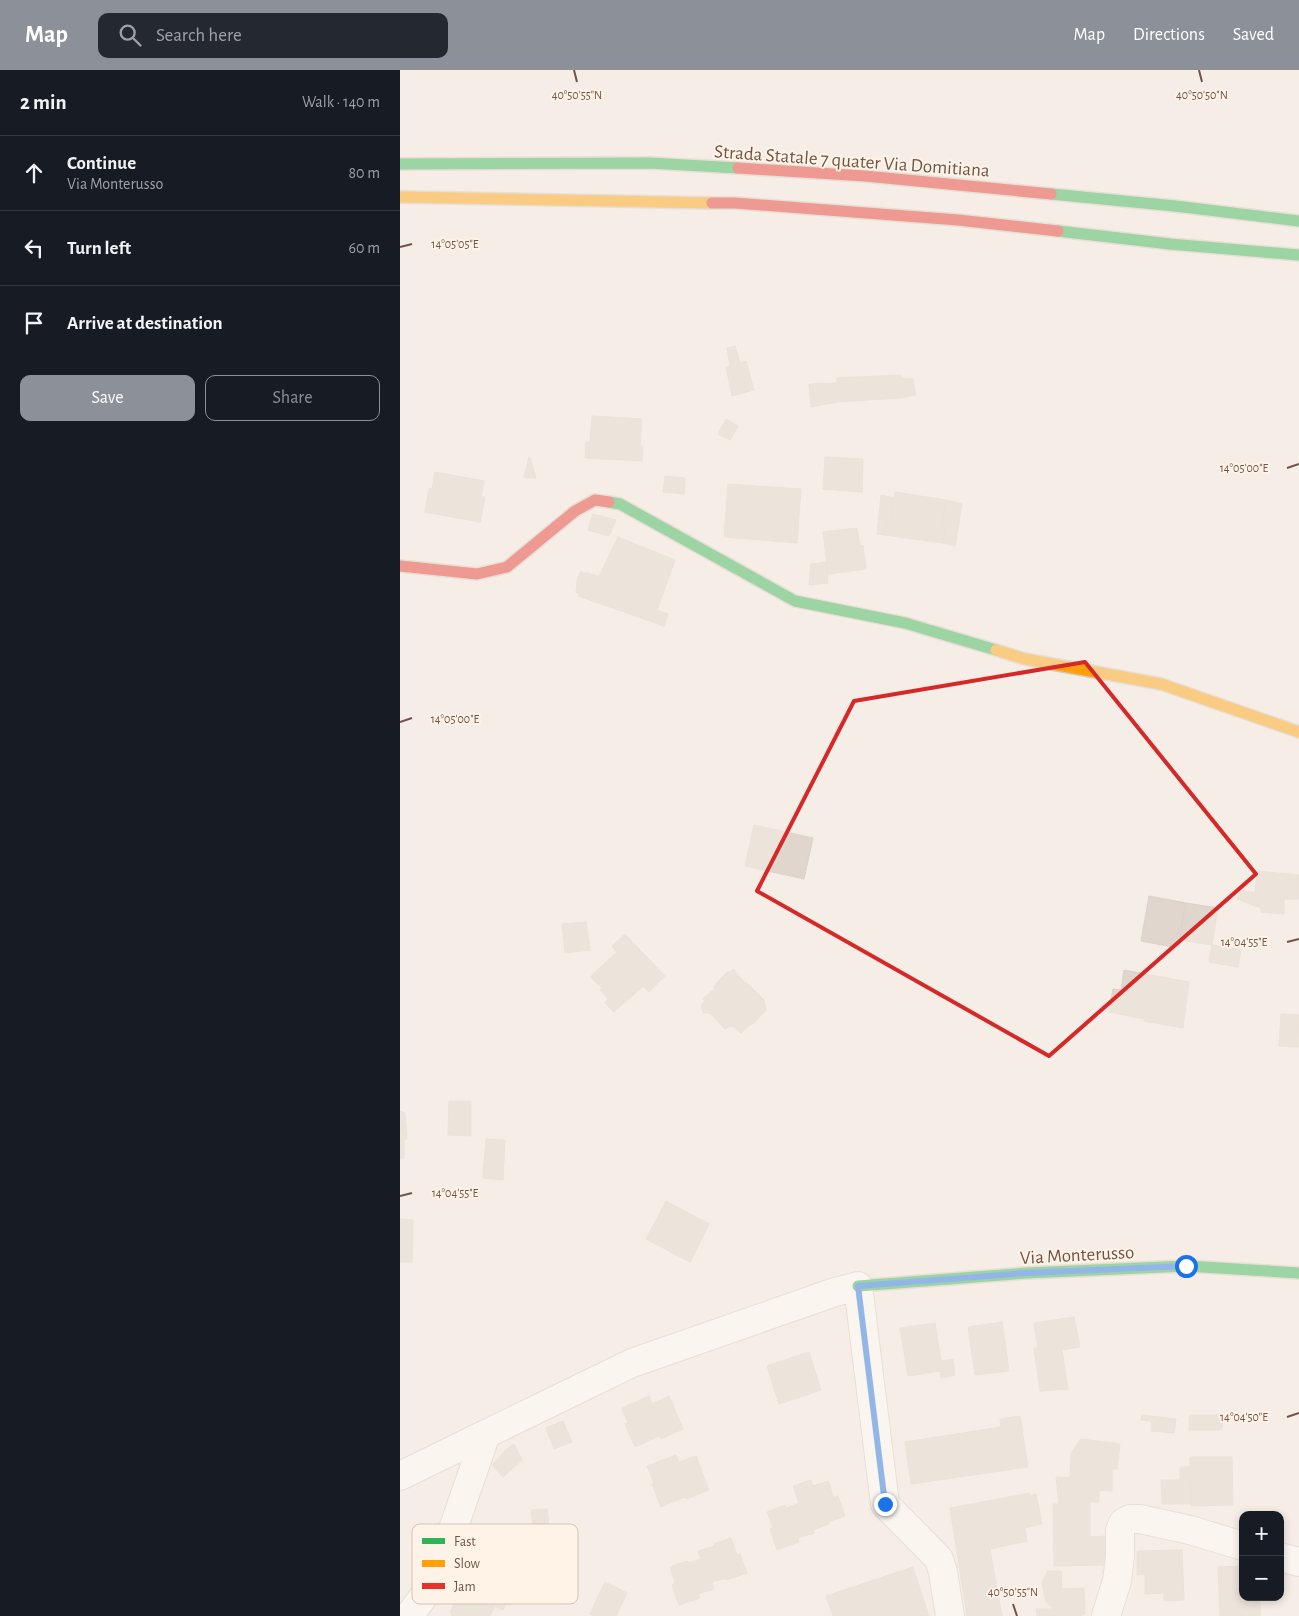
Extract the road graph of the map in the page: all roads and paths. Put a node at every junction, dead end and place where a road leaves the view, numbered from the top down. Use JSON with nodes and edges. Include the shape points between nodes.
{"nodes":[{"id":1,"x":400,"y":164,"type":"edge"},
{"id":2,"x":400,"y":197,"type":"edge"},
{"id":3,"x":1299,"y":221,"type":"edge"},
{"id":4,"x":1299,"y":255,"type":"edge"},
{"id":5,"x":400,"y":566,"type":"edge"},
{"id":6,"x":1299,"y":732,"type":"edge"},
{"id":7,"x":1299,"y":1274,"type":"edge"},
{"id":8,"x":858,"y":1286,"type":"junction"},
{"id":9,"x":486,"y":1434,"type":"junction"},
{"id":10,"x":400,"y":1476,"type":"edge"},
{"id":11,"x":455,"y":1524,"type":"edge"},
{"id":12,"x":1239,"y":1545,"type":"edge"},
{"id":13,"x":1284,"y":1558,"type":"edge"},
{"id":14,"x":1299,"y":1562,"type":"edge"},
{"id":15,"x":418,"y":1604,"type":"edge"},
{"id":16,"x":409,"y":1616,"type":"edge"},
{"id":17,"x":950,"y":1616,"type":"edge"},
{"id":18,"x":1106,"y":1616,"type":"edge"}],
"edges":[{"from":1,"to":3,"type":"main road","name":"Strada Statale 7 quater Via Domitiana","via":[[650,163],[866,176]]},
{"from":2,"to":4,"type":"main road","via":[[735,203],[958,220]]},
{"from":5,"to":6,"type":"main road","via":[[478,574],[507,567],[575,511],[594,500],[620,504],[795,601],[904,623],[1025,659],[1162,684]]},
{"from":7,"to":8,"type":"main road","name":"Via Monterusso","via":[[1186,1266],[1027,1273]]},
{"from":8,"to":9,"type":"street","via":[[632,1364]]},
{"from":8,"to":17,"type":"street","via":[[885,1504],[939,1559]]},
{"from":9,"to":10,"type":"street"},
{"from":9,"to":11,"type":"street"},
{"from":12,"to":18,"type":"street","via":[[1174,1526],[1130,1519],[1120,1530],[1117,1581]]},
{"from":13,"to":14,"type":"street"},
{"from":15,"to":16,"type":"street"}]}
